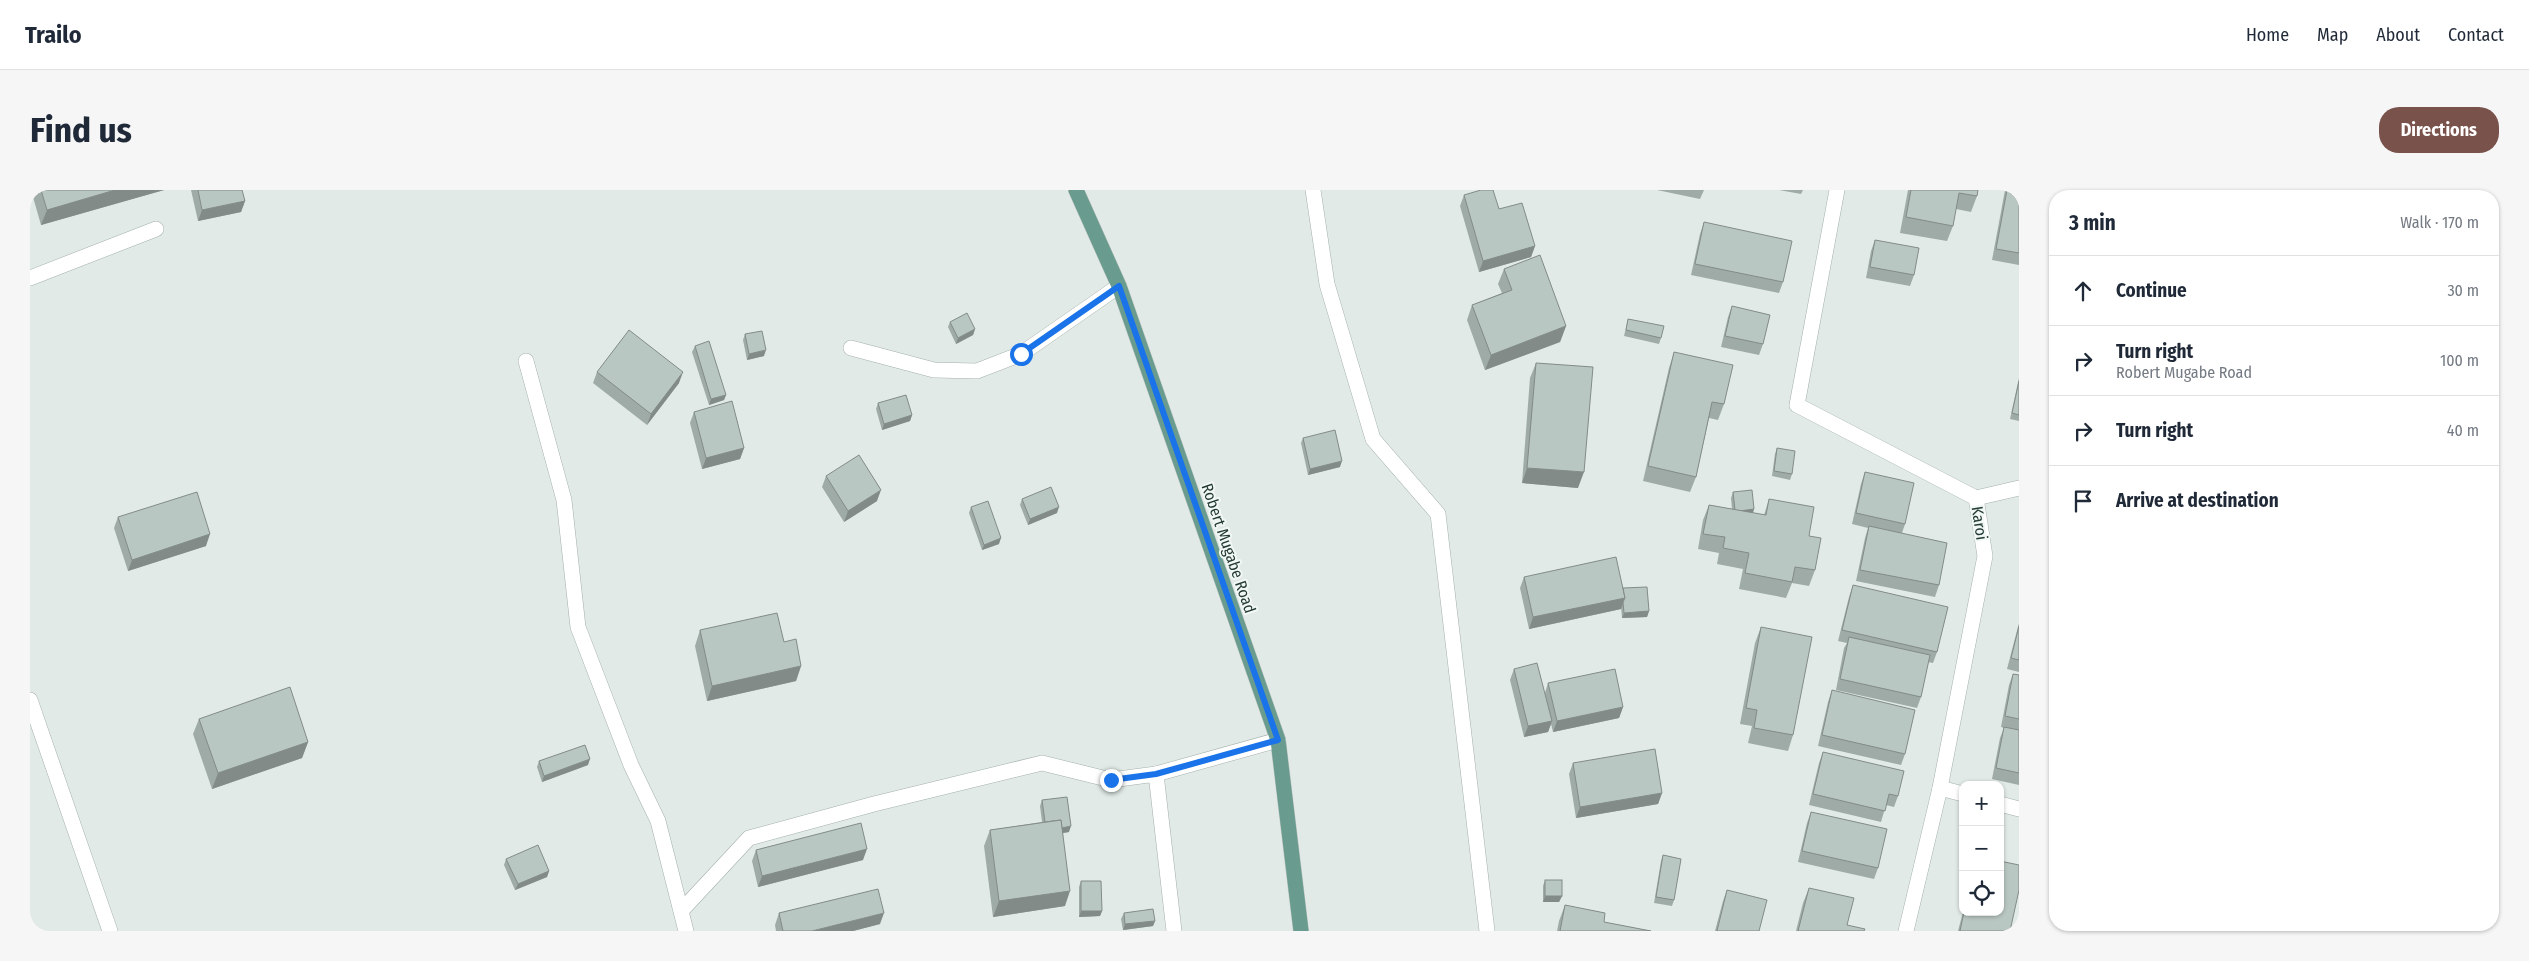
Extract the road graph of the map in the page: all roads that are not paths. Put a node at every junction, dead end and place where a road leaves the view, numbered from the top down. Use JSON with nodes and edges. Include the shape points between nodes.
{"nodes":[{"id":1,"x":1076,"y":190,"type":"edge"},
{"id":2,"x":1312,"y":190,"type":"edge"},
{"id":3,"x":1837,"y":190,"type":"edge"},
{"id":4,"x":156,"y":229,"type":"dead end"},
{"id":5,"x":30,"y":278,"type":"edge"},
{"id":6,"x":1119,"y":286,"type":"junction"},
{"id":7,"x":851,"y":348,"type":"dead end"},
{"id":8,"x":526,"y":361,"type":"dead end"},
{"id":9,"x":2019,"y":488,"type":"edge"},
{"id":10,"x":1976,"y":498,"type":"junction"},
{"id":11,"x":30,"y":700,"type":"edge"},
{"id":12,"x":1278,"y":740,"type":"junction"},
{"id":13,"x":1156,"y":774,"type":"junction"},
{"id":14,"x":1940,"y":788,"type":"junction"},
{"id":15,"x":1959,"y":793,"type":"edge"},
{"id":16,"x":2004,"y":805,"type":"edge"},
{"id":17,"x":2019,"y":810,"type":"edge"},
{"id":18,"x":682,"y":910,"type":"junction"},
{"id":19,"x":110,"y":931,"type":"edge"},
{"id":20,"x":686,"y":931,"type":"edge"},
{"id":21,"x":1174,"y":931,"type":"edge"},
{"id":22,"x":1301,"y":931,"type":"edge"},
{"id":23,"x":1487,"y":931,"type":"edge"},
{"id":24,"x":1906,"y":931,"type":"edge"}],
"edges":[{"from":1,"to":6,"type":"main road","name":"Robert Mugabe Road"},
{"from":2,"to":23,"type":"street","via":[[1327,284],[1373,439],[1438,514]]},
{"from":3,"to":10,"type":"street","name":"Karoi","via":[[1797,405]]},
{"from":4,"to":5,"type":"street"},
{"from":6,"to":7,"type":"street","via":[[1021,354],[977,371],[934,370]]},
{"from":6,"to":12,"type":"main road","name":"Robert Mugabe Road"},
{"from":8,"to":18,"type":"street","via":[[564,500],[578,627],[631,765],[658,820]]},
{"from":9,"to":10,"type":"street"},
{"from":10,"to":14,"type":"street","name":"Karoi","via":[[1985,556]]},
{"from":11,"to":19,"type":"street"},
{"from":12,"to":13,"type":"street"},
{"from":12,"to":22,"type":"main road","name":"Robert Mugabe Road"},
{"from":13,"to":18,"type":"street","via":[[1111,780],[1042,763],[749,838]]},
{"from":13,"to":21,"type":"street"},
{"from":14,"to":15,"type":"street"},
{"from":14,"to":24,"type":"street","name":"Karoi"},
{"from":16,"to":17,"type":"street"},
{"from":18,"to":20,"type":"street"}]}
